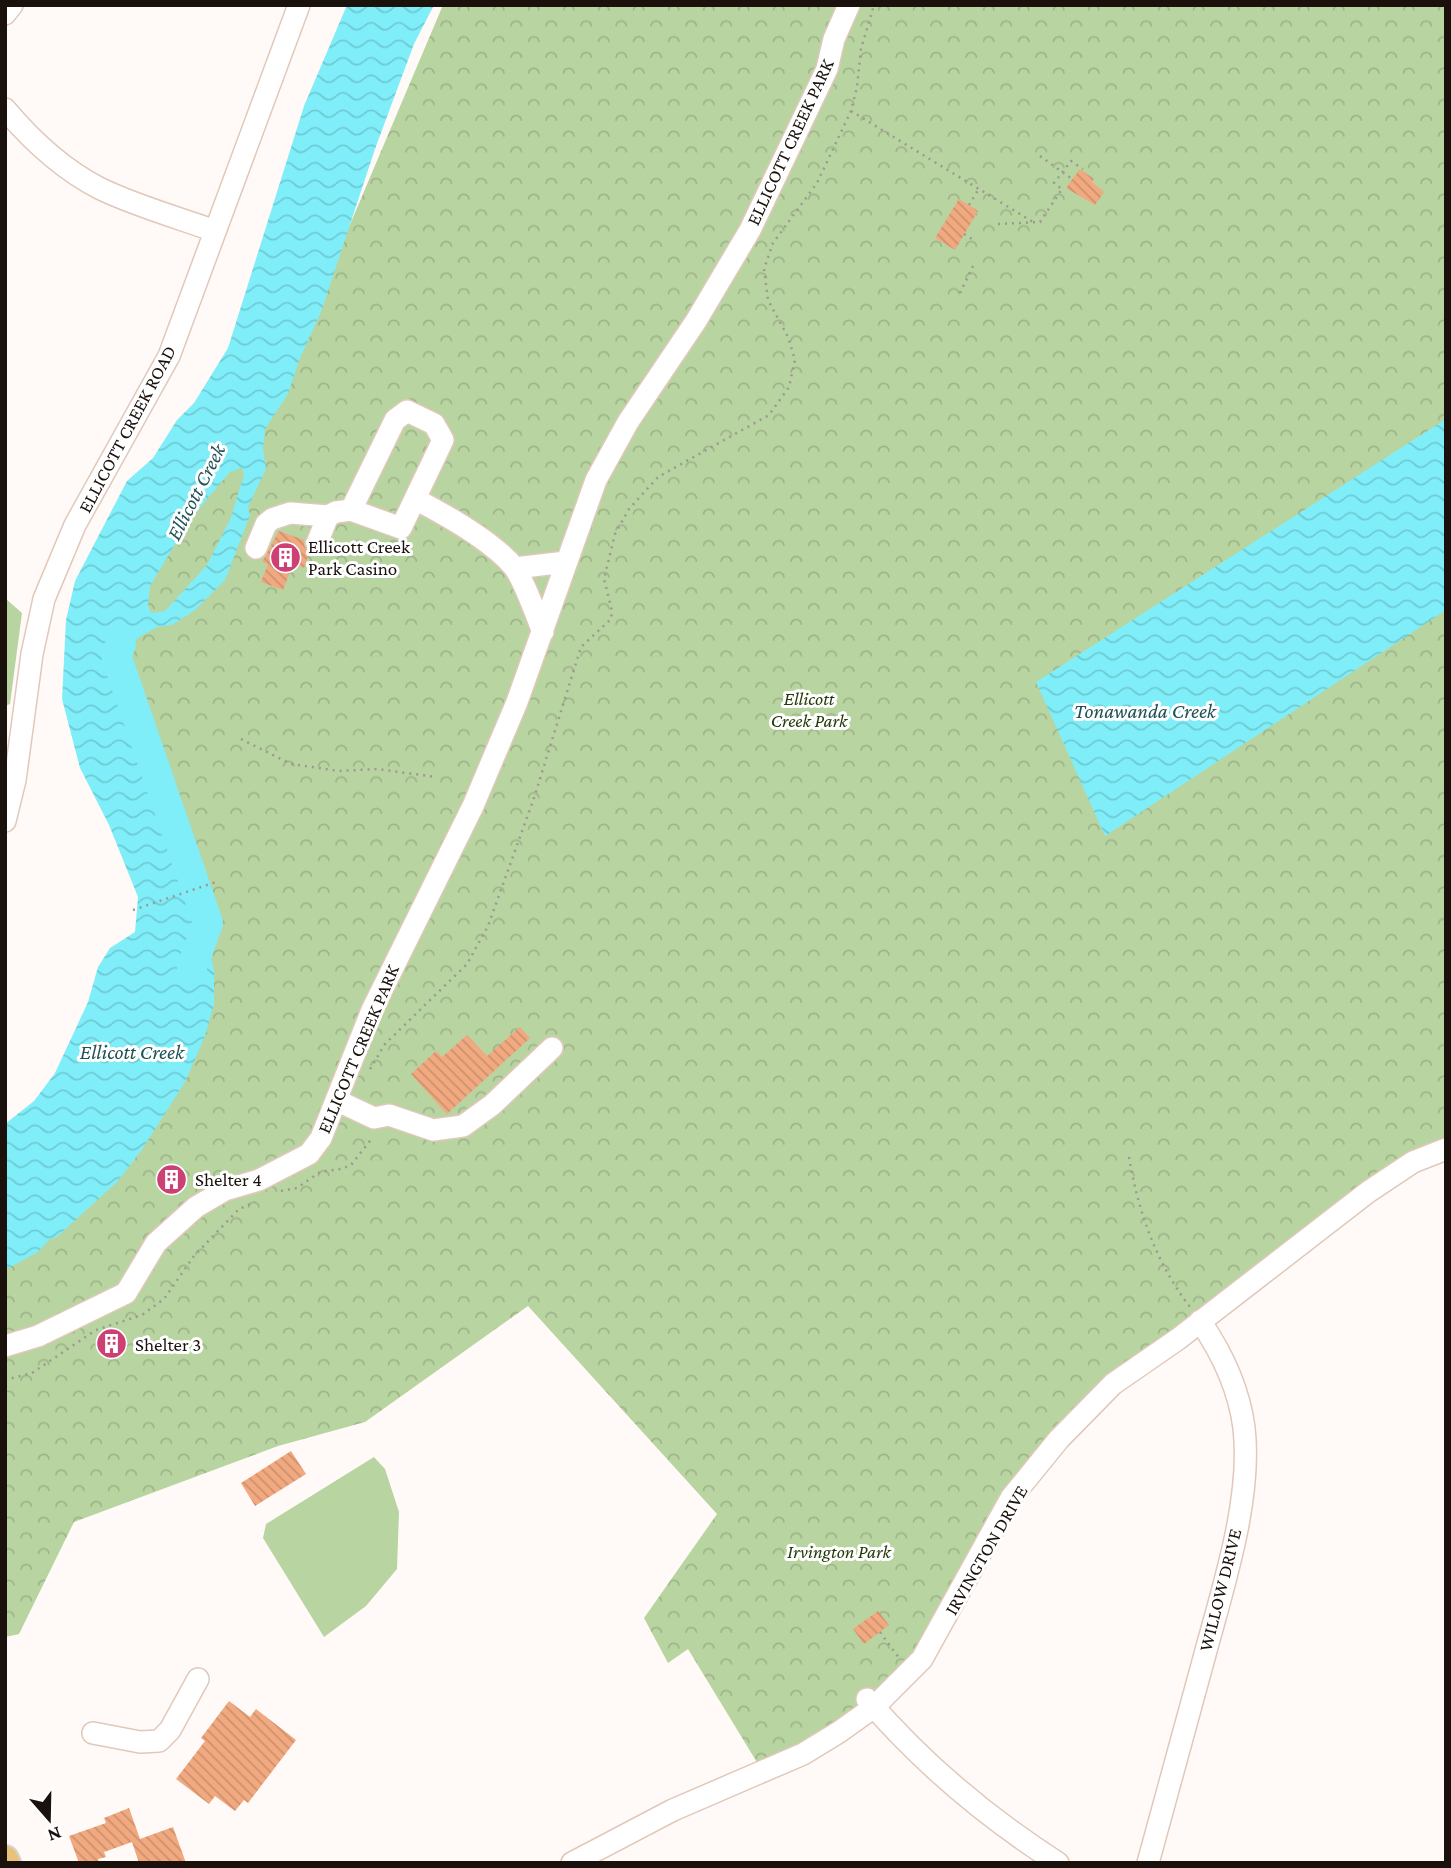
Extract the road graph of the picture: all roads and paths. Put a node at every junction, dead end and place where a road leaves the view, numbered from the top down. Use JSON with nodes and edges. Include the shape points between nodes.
{"nodes":[{"id":1,"x":12,"y":5,"type":"edge"},
{"id":2,"x":299,"y":5,"type":"edge"},
{"id":3,"x":849,"y":5,"type":"edge"},
{"id":4,"x":874,"y":5,"type":"edge"},
{"id":5,"x":5,"y":15,"type":"edge"},
{"id":6,"x":5,"y":109,"type":"edge"},
{"id":7,"x":851,"y":111,"type":"junction"},
{"id":8,"x":1040,"y":156,"type":"dead end"},
{"id":9,"x":1083,"y":169,"type":"dead end"},
{"id":10,"x":1062,"y":172,"type":"junction"},
{"id":11,"x":1072,"y":179,"type":"dead end"},
{"id":12,"x":979,"y":189,"type":"junction"},
{"id":13,"x":969,"y":205,"type":"dead end"},
{"id":14,"x":1032,"y":222,"type":"junction"},
{"id":15,"x":998,"y":224,"type":"dead end"},
{"id":16,"x":215,"y":231,"type":"junction"},
{"id":17,"x":964,"y":234,"type":"dead end"},
{"id":18,"x":972,"y":239,"type":"dead end"},
{"id":19,"x":975,"y":262,"type":"dead end"},
{"id":20,"x":960,"y":293,"type":"dead end"},
{"id":21,"x":415,"y":499,"type":"junction"},
{"id":22,"x":351,"y":510,"type":"junction"},
{"id":23,"x":328,"y":516,"type":"junction"},
{"id":24,"x":317,"y":542,"type":"dead end"},
{"id":25,"x":256,"y":548,"type":"dead end"},
{"id":26,"x":566,"y":562,"type":"junction"},
{"id":27,"x":515,"y":568,"type":"junction"},
{"id":28,"x":544,"y":632,"type":"junction"},
{"id":29,"x":14,"y":731,"type":"edge"},
{"id":30,"x":241,"y":739,"type":"dead end"},
{"id":31,"x":436,"y":777,"type":"dead end"},
{"id":32,"x":5,"y":821,"type":"edge"},
{"id":33,"x":219,"y":881,"type":"dead end"},
{"id":34,"x":133,"y":910,"type":"dead end"},
{"id":35,"x":552,"y":1048,"type":"dead end"},
{"id":36,"x":364,"y":1079,"type":"dead end"},
{"id":37,"x":336,"y":1100,"type":"junction"},
{"id":38,"x":374,"y":1118,"type":"junction"},
{"id":39,"x":1446,"y":1149,"type":"edge"},
{"id":40,"x":1129,"y":1157,"type":"dead end"},
{"id":41,"x":274,"y":1193,"type":"dead end"},
{"id":42,"x":262,"y":1198,"type":"dead end"},
{"id":43,"x":1200,"y":1321,"type":"junction"},
{"id":44,"x":5,"y":1346,"type":"edge"},
{"id":45,"x":5,"y":1380,"type":"edge"},
{"id":46,"x":880,"y":1632,"type":"dead end"},
{"id":47,"x":898,"y":1658,"type":"dead end"},
{"id":48,"x":198,"y":1679,"type":"dead end"},
{"id":49,"x":871,"y":1703,"type":"junction"},
{"id":50,"x":93,"y":1733,"type":"dead end"},
{"id":51,"x":572,"y":1863,"type":"edge"},
{"id":52,"x":1058,"y":1863,"type":"edge"},
{"id":53,"x":1149,"y":1863,"type":"edge"}],
"edges":[{"from":1,"to":5,"type":"street"},
{"from":2,"to":16,"type":"street","name":"ELLICOTT CREEK ROAD"},
{"from":3,"to":26,"type":"street","name":"ELLICOTT CREEK PARK","via":[[827,69],[750,230],[628,422],[596,480]]},
{"from":4,"to":7,"type":"path"},
{"from":6,"to":16,"type":"street","via":[[49,155],[101,189]]},
{"from":7,"to":12,"type":"path"},
{"from":7,"to":36,"type":"path","via":[[817,183],[773,243],[764,269],[768,300],[795,360],[789,387],[769,415],[658,477],[629,509],[615,534],[604,579],[611,619],[581,647],[488,926],[467,964],[385,1044]]},
{"from":8,"to":10,"type":"path"},
{"from":9,"to":10,"type":"path","via":[[1071,161]]},
{"from":10,"to":11,"type":"path"},
{"from":10,"to":14,"type":"path","via":[[1054,183],[1064,190],[1040,222]]},
{"from":12,"to":13,"type":"path"},
{"from":12,"to":14,"type":"path"},
{"from":14,"to":15,"type":"path"},
{"from":16,"to":29,"type":"street","name":"ELLICOTT CREEK ROAD","via":[[169,356],[75,525],[44,599]]},
{"from":17,"to":18,"type":"path"},
{"from":19,"to":20,"type":"path"},
{"from":21,"to":22,"type":"street","via":[[401,528]]},
{"from":21,"to":22,"type":"street","via":[[443,440],[434,424],[407,411],[395,419]]},
{"from":21,"to":27,"type":"street","via":[[473,534]]},
{"from":22,"to":23,"type":"street"},
{"from":23,"to":24,"type":"street"},
{"from":23,"to":25,"type":"street","via":[[290,513],[272,519]]},
{"from":26,"to":27,"type":"street"},
{"from":26,"to":28,"type":"street","name":"ELLICOTT CREEK PARK"},
{"from":27,"to":28,"type":"street"},
{"from":28,"to":37,"type":"street","name":"ELLICOTT CREEK PARK","via":[[473,806],[372,1010]]},
{"from":29,"to":32,"type":"street","name":"ELLICOTT CREEK ROAD","via":[[15,780]]},
{"from":30,"to":31,"type":"path","via":[[291,764]]},
{"from":33,"to":34,"type":"path"},
{"from":35,"to":38,"type":"street","via":[[463,1126],[433,1130],[389,1115]]},
{"from":37,"to":38,"type":"street"},
{"from":37,"to":44,"type":"street","name":"ELLICOTT CREEK PARK","via":[[321,1138],[309,1154],[196,1207],[156,1243],[126,1293],[38,1336]]},
{"from":38,"to":41,"type":"path","via":[[377,1132],[351,1165],[320,1172],[297,1188]]},
{"from":39,"to":43,"type":"street","name":"IRVINGTON DRIVE","via":[[1413,1162],[1368,1192]]},
{"from":40,"to":43,"type":"path","via":[[1146,1228],[1169,1275]]},
{"from":42,"to":45,"type":"path","via":[[239,1209],[194,1256],[164,1299],[142,1315],[96,1330],[32,1373]]},
{"from":43,"to":49,"type":"street","name":"IRVINGTON DRIVE","via":[[1113,1384],[1059,1439],[1011,1499],[922,1659]]},
{"from":43,"to":53,"type":"street","name":"WILLOW DRIVE","via":[[1220,1352],[1238,1398],[1245,1458],[1222,1591]]},
{"from":46,"to":47,"type":"path"},
{"from":48,"to":50,"type":"street","via":[[159,1741]]},
{"from":49,"to":51,"type":"street","name":"IRVINGTON DRIVE","via":[[839,1732],[803,1754],[673,1810]]},
{"from":49,"to":52,"type":"street","via":[[942,1777]]}]}
